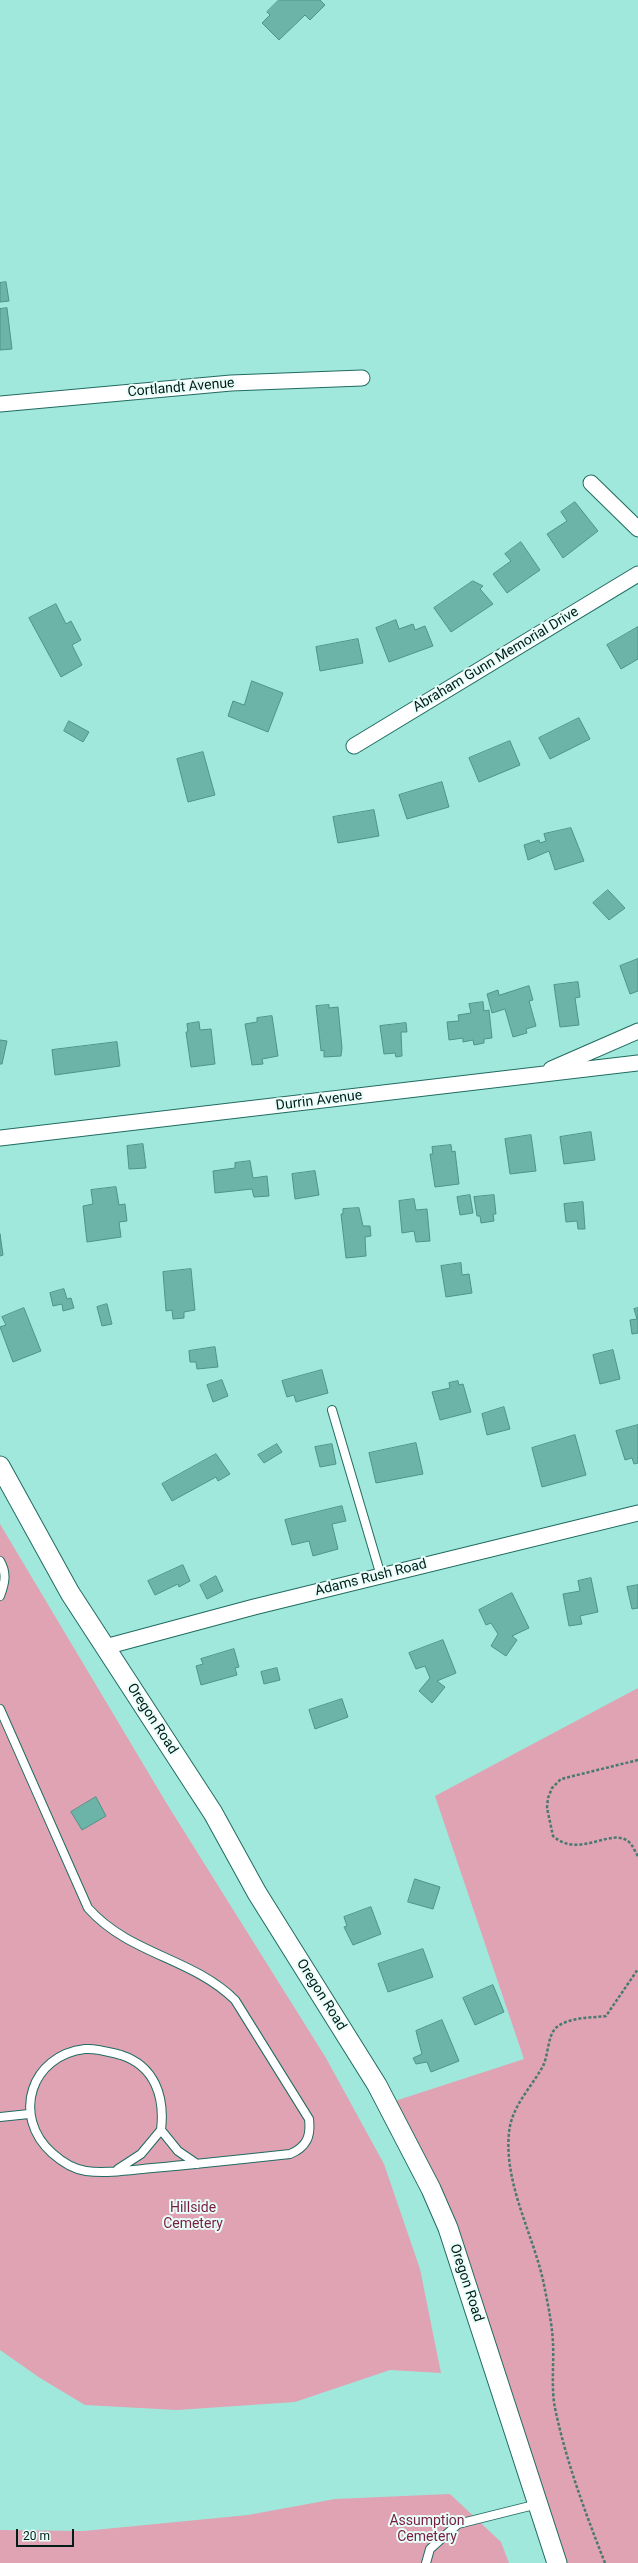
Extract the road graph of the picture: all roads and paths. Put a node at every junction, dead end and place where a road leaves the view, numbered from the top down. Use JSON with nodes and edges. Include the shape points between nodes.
{"nodes":[{"id":1,"x":362,"y":378,"type":"dead end"},
{"id":2,"x":0,"y":404,"type":"edge"},
{"id":3,"x":591,"y":483,"type":"dead end"},
{"id":4,"x":638,"y":529,"type":"edge"},
{"id":5,"x":638,"y":574,"type":"edge"},
{"id":6,"x":354,"y":746,"type":"dead end"},
{"id":7,"x":638,"y":1031,"type":"edge"},
{"id":8,"x":638,"y":1063,"type":"edge"},
{"id":9,"x":535,"y":1076,"type":"junction"},
{"id":10,"x":0,"y":1138,"type":"edge"},
{"id":11,"x":332,"y":1410,"type":"dead end"},
{"id":12,"x":0,"y":1466,"type":"edge"},
{"id":13,"x":638,"y":1513,"type":"edge"},
{"id":14,"x":0,"y":1561,"type":"edge"},
{"id":15,"x":381,"y":1576,"type":"junction"},
{"id":16,"x":0,"y":1596,"type":"edge"},
{"id":17,"x":105,"y":1647,"type":"junction"},
{"id":18,"x":0,"y":1709,"type":"edge"},
{"id":19,"x":638,"y":1760,"type":"edge"},
{"id":20,"x":638,"y":1856,"type":"edge"},
{"id":21,"x":638,"y":1969,"type":"edge"},
{"id":22,"x":29,"y":2114,"type":"junction"},
{"id":23,"x":0,"y":2116,"type":"edge"},
{"id":24,"x":161,"y":2130,"type":"junction"},
{"id":25,"x":197,"y":2164,"type":"junction"},
{"id":26,"x":114,"y":2171,"type":"junction"},
{"id":27,"x":538,"y":2504,"type":"junction"},
{"id":28,"x":426,"y":2563,"type":"edge"},
{"id":29,"x":558,"y":2563,"type":"edge"},
{"id":30,"x":605,"y":2563,"type":"edge"}],
"edges":[{"from":1,"to":2,"type":"street","name":"Cortlandt Avenue","via":[[231,383]]},
{"from":3,"to":4,"type":"street"},
{"from":5,"to":6,"type":"street","name":"Abraham Gunn Memorial Drive"},
{"from":7,"to":9,"type":"street"},
{"from":8,"to":9,"type":"street","name":"Durrin Avenue"},
{"from":9,"to":10,"type":"street","name":"Durrin Avenue"},
{"from":11,"to":15,"type":"lane"},
{"from":12,"to":17,"type":"street","name":"Oregon Road","via":[[70,1593]]},
{"from":13,"to":15,"type":"street","name":"Adams Rush Road"},
{"from":14,"to":16,"type":"lane","via":[[4,1568],[4,1583]]},
{"from":15,"to":17,"type":"street","name":"Adams Rush Road"},
{"from":17,"to":27,"type":"street","name":"Oregon Road","via":[[213,1813],[257,1893],[377,2085],[431,2189],[450,2235]]},
{"from":18,"to":25,"type":"lane","via":[[88,1908],[114,1933],[204,1976],[222,1988],[245,2015],[308,2119],[308,2140],[301,2149],[290,2154]]},
{"from":19,"to":20,"type":"path","via":[[561,1779],[552,1788],[547,1808],[553,1836],[562,1843],[580,1846],[613,1837],[623,1838],[629,1842]]},
{"from":21,"to":30,"type":"path","via":[[606,2016],[569,2021],[557,2027],[543,2066],[511,2120],[508,2134],[511,2174],[550,2313],[554,2406],[580,2501]]},
{"from":22,"to":23,"type":"lane"},
{"from":22,"to":24,"type":"lane","via":[[32,2092],[42,2071],[56,2059],[69,2052],[86,2049],[104,2050],[138,2064],[152,2077],[161,2097]]},
{"from":22,"to":26,"type":"lane","via":[[35,2135],[64,2164],[86,2171]]},
{"from":24,"to":25,"type":"lane","via":[[178,2151]]},
{"from":24,"to":26,"type":"lane","via":[[141,2154]]},
{"from":25,"to":26,"type":"lane"},
{"from":27,"to":28,"type":"lane","via":[[458,2524],[430,2549]]},
{"from":27,"to":29,"type":"street","name":"Oregon Road"}]}
